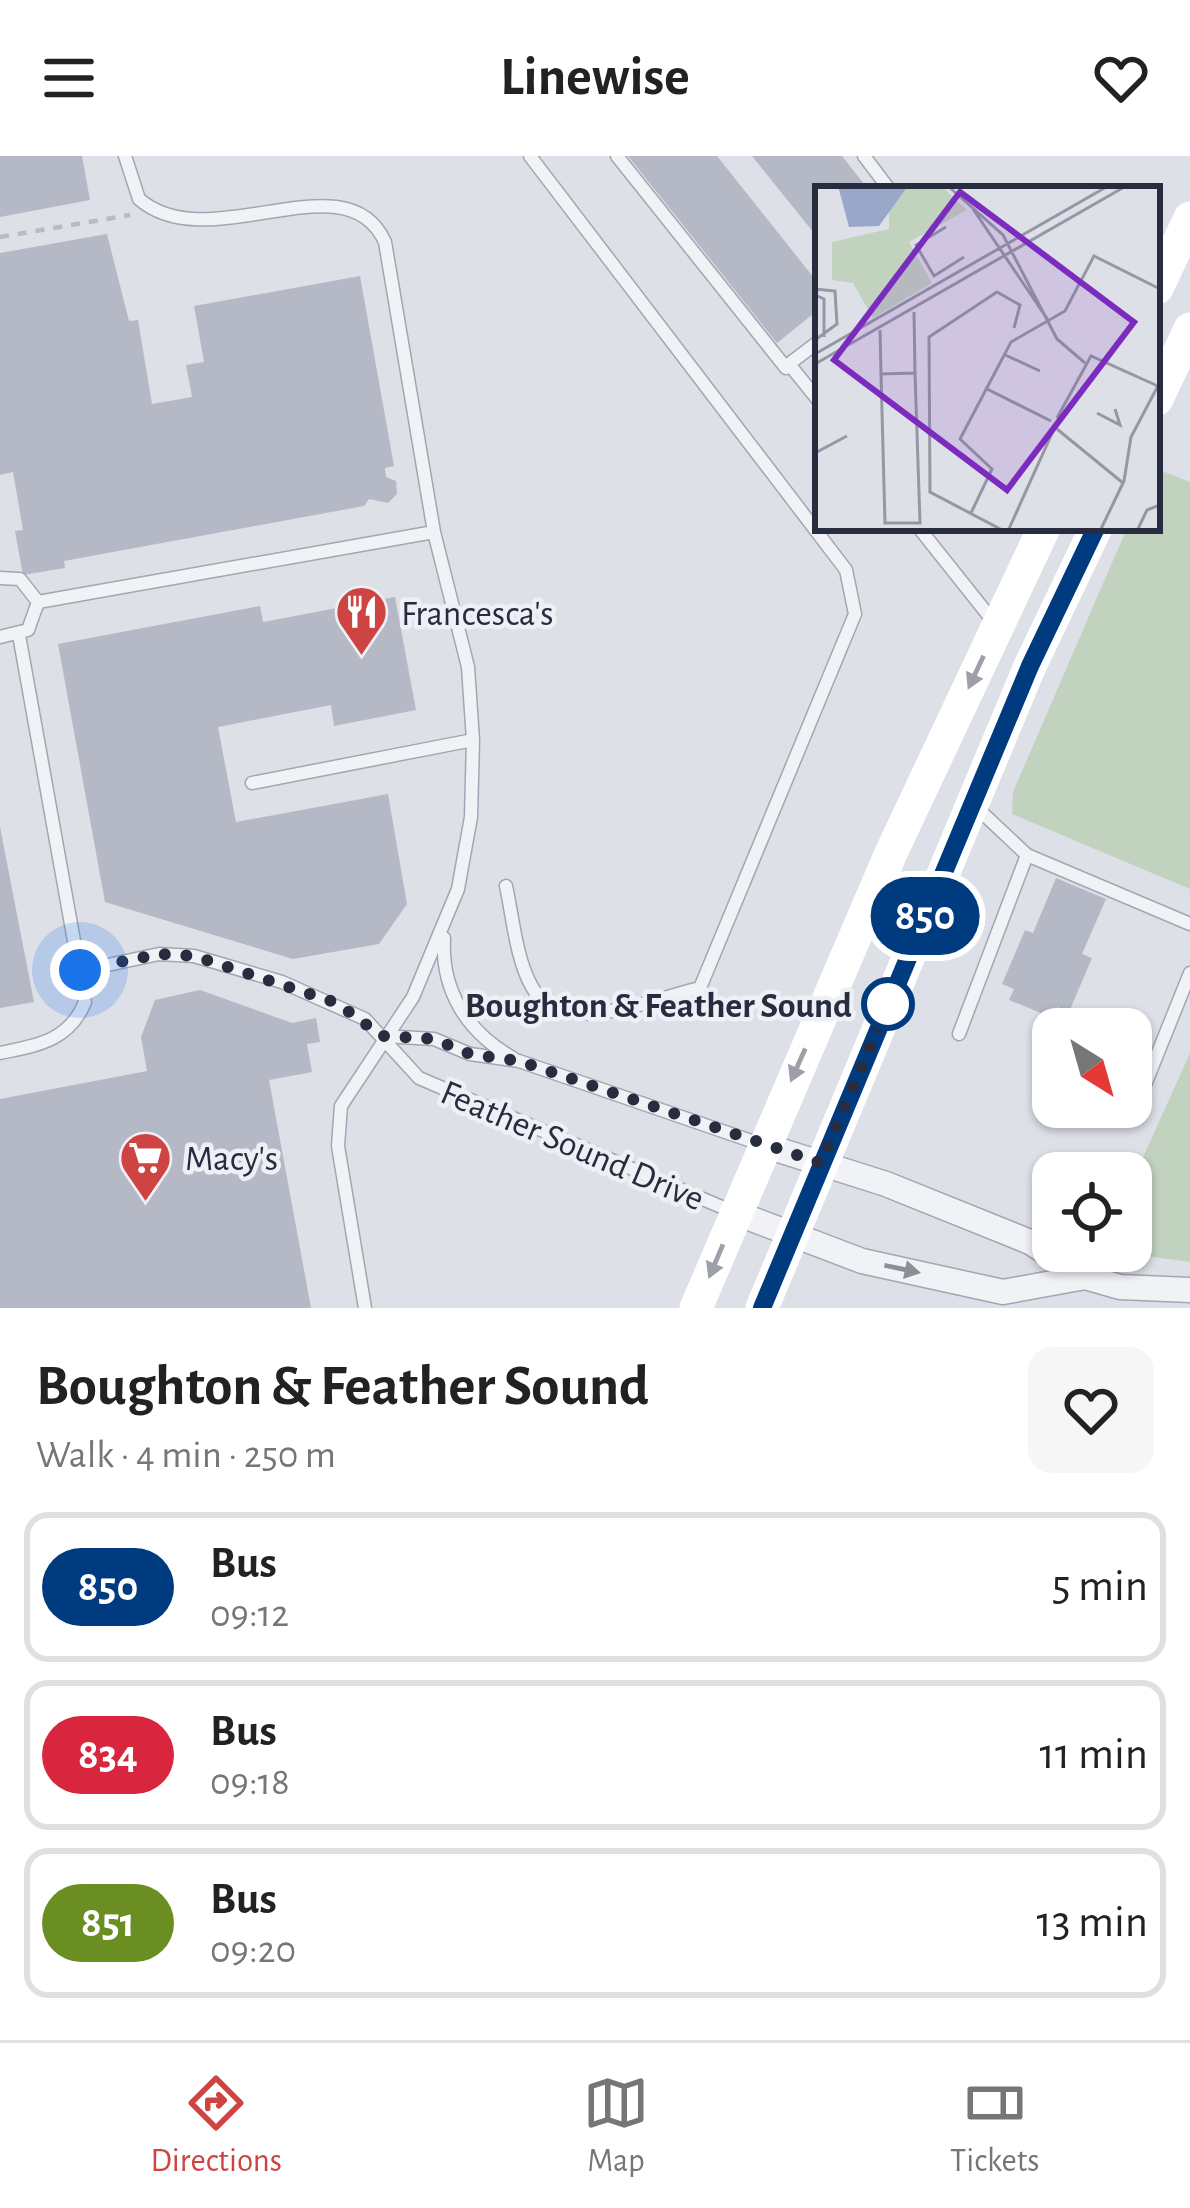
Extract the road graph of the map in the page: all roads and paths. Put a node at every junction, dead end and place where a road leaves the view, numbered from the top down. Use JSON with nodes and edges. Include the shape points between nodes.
{"nodes":[{"id":1,"x":125,"y":156,"type":"edge"},
{"id":2,"x":530,"y":156,"type":"edge"},
{"id":3,"x":616,"y":156,"type":"edge"},
{"id":4,"x":863,"y":156,"type":"edge"},
{"id":5,"x":887,"y":186,"type":"edge"},
{"id":6,"x":152,"y":211,"type":"junction"},
{"id":7,"x":1190,"y":218,"type":"edge"},
{"id":8,"x":0,"y":237,"type":"edge"},
{"id":9,"x":1160,"y":282,"type":"edge"},
{"id":10,"x":1190,"y":329,"type":"edge"},
{"id":11,"x":815,"y":344,"type":"edge"},
{"id":12,"x":789,"y":364,"type":"junction"},
{"id":13,"x":1160,"y":392,"type":"edge"},
{"id":14,"x":815,"y":396,"type":"edge"},
{"id":15,"x":815,"y":529,"type":"edge"},
{"id":16,"x":816,"y":531,"type":"edge"},
{"id":17,"x":921,"y":531,"type":"edge"},
{"id":18,"x":1043,"y":531,"type":"edge"},
{"id":19,"x":1095,"y":531,"type":"edge"},
{"id":20,"x":434,"y":532,"type":"junction"},
{"id":21,"x":0,"y":578,"type":"edge"},
{"id":22,"x":38,"y":602,"type":"junction"},
{"id":23,"x":998,"y":627,"type":"junction"},
{"id":24,"x":20,"y":635,"type":"junction"},
{"id":25,"x":0,"y":637,"type":"edge"},
{"id":26,"x":473,"y":740,"type":"junction"},
{"id":27,"x":251,"y":783,"type":"dead end"},
{"id":28,"x":973,"y":804,"type":"junction"},
{"id":29,"x":1028,"y":856,"type":"junction"},
{"id":30,"x":506,"y":886,"type":"dead end"},
{"id":31,"x":1190,"y":924,"type":"edge"},
{"id":32,"x":444,"y":926,"type":"junction"},
{"id":33,"x":80,"y":970,"type":"junction"},
{"id":34,"x":1190,"y":973,"type":"edge"},
{"id":35,"x":958,"y":1034,"type":"dead end"},
{"id":36,"x":382,"y":1036,"type":"junction"},
{"id":37,"x":0,"y":1053,"type":"edge"},
{"id":38,"x":519,"y":1061,"type":"junction"},
{"id":39,"x":1152,"y":1067,"type":"edge"},
{"id":40,"x":763,"y":1145,"type":"junction"},
{"id":41,"x":821,"y":1163,"type":"junction"},
{"id":42,"x":736,"y":1213,"type":"junction"},
{"id":43,"x":790,"y":1234,"type":"junction"},
{"id":44,"x":1086,"y":1272,"type":"edge"},
{"id":45,"x":1085,"y":1277,"type":"junction"},
{"id":46,"x":1190,"y":1290,"type":"edge"},
{"id":47,"x":1116,"y":1297,"type":"edge"},
{"id":48,"x":365,"y":1308,"type":"edge"},
{"id":49,"x":696,"y":1308,"type":"edge"},
{"id":50,"x":762,"y":1308,"type":"edge"}],
"edges":[{"from":1,"to":6,"type":"lane","via":[[130,184]]},
{"from":2,"to":15,"type":"lane"},
{"from":3,"to":12,"type":"lane"},
{"from":4,"to":5,"type":"lane"},
{"from":6,"to":8,"type":"path"},
{"from":6,"to":20,"type":"lane","via":[[187,219],[337,197],[368,212],[386,242]]},
{"from":7,"to":9,"type":"main road"},
{"from":10,"to":13,"type":"main road"},
{"from":11,"to":12,"type":"lane"},
{"from":12,"to":14,"type":"lane"},
{"from":16,"to":30,"type":"lane","via":[[846,570],[855,614],[700,988],[588,1013],[555,1009],[531,986]]},
{"from":17,"to":23,"type":"lane"},
{"from":18,"to":23,"type":"main road"},
{"from":19,"to":28,"type":"main road"},
{"from":20,"to":22,"type":"lane"},
{"from":20,"to":26,"type":"lane","via":[[468,667]]},
{"from":21,"to":22,"type":"lane","via":[[20,579]]},
{"from":22,"to":24,"type":"lane","via":[[34,622]]},
{"from":23,"to":40,"type":"main road","one_way":true},
{"from":24,"to":25,"type":"lane"},
{"from":24,"to":33,"type":"lane"},
{"from":26,"to":27,"type":"lane"},
{"from":26,"to":32,"type":"lane","via":[[471,817]]},
{"from":28,"to":29,"type":"lane"},
{"from":28,"to":41,"type":"main road"},
{"from":29,"to":31,"type":"lane"},
{"from":29,"to":35,"type":"lane"},
{"from":32,"to":36,"type":"lane","via":[[413,997]]},
{"from":32,"to":38,"type":"lane","via":[[450,992],[466,1021]]},
{"from":33,"to":36,"type":"lane","via":[[159,954],[194,956],[337,1003]]},
{"from":33,"to":37,"type":"lane","via":[[85,1002],[77,1022],[51,1042]]},
{"from":34,"to":39,"type":"lane"},
{"from":36,"to":38,"type":"lane","name":"Feather Sound Drive","via":[[434,1039]]},
{"from":36,"to":42,"type":"lane","name":"Feather Sound Drive","via":[[419,1078]]},
{"from":36,"to":48,"type":"lane","via":[[349,1087],[337,1130]]},
{"from":38,"to":40,"type":"lane","name":"Feather Sound Drive"},
{"from":40,"to":41,"type":"street","name":"Feather Sound Drive"},
{"from":40,"to":42,"type":"main road"},
{"from":41,"to":43,"type":"main road"},
{"from":41,"to":45,"type":"street","name":"Feather Sound Drive","via":[[1030,1242]]},
{"from":42,"to":43,"type":"street","name":"Feather Sound Drive"},
{"from":42,"to":49,"type":"main road","one_way":true},
{"from":43,"to":45,"type":"street","name":"Feather Sound Drive","one_way":true,"via":[[862,1261],[1003,1292]]},
{"from":43,"to":50,"type":"main road"},
{"from":44,"to":45,"type":"lane"},
{"from":45,"to":47,"type":"street","name":"Feather Sound Drive"},
{"from":46,"to":47,"type":"street","name":"Feather Sound Drive"}]}
